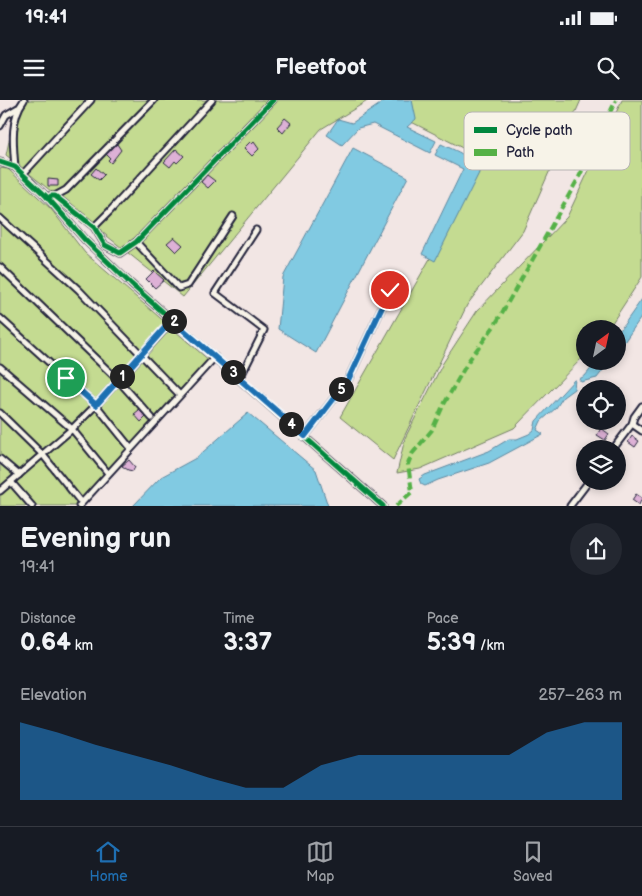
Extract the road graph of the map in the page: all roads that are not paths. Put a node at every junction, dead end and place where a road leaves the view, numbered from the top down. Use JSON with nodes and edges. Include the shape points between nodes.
{"nodes":[{"id":1,"x":24,"y":100,"type":"edge"},
{"id":2,"x":91,"y":100,"type":"edge"},
{"id":3,"x":154,"y":100,"type":"edge"},
{"id":4,"x":212,"y":100,"type":"edge"},
{"id":5,"x":273,"y":100,"type":"edge"},
{"id":6,"x":18,"y":108,"type":"junction"},
{"id":7,"x":0,"y":126,"type":"edge"},
{"id":8,"x":0,"y":162,"type":"edge"},
{"id":9,"x":15,"y":167,"type":"junction"},
{"id":10,"x":22,"y":174,"type":"junction"},
{"id":11,"x":46,"y":196,"type":"junction"},
{"id":12,"x":55,"y":196,"type":"junction"},
{"id":13,"x":233,"y":216,"type":"dead end"},
{"id":14,"x":0,"y":218,"type":"edge"},
{"id":15,"x":94,"y":227,"type":"junction"},
{"id":16,"x":256,"y":230,"type":"dead end"},
{"id":17,"x":136,"y":242,"type":"junction"},
{"id":18,"x":0,"y":267,"type":"edge"},
{"id":19,"x":390,"y":290,"type":"dead end"},
{"id":20,"x":0,"y":318,"type":"edge"},
{"id":21,"x":172,"y":320,"type":"junction"},
{"id":22,"x":141,"y":353,"type":"junction"},
{"id":23,"x":215,"y":357,"type":"junction"},
{"id":24,"x":0,"y":367,"type":"edge"},
{"id":25,"x":240,"y":378,"type":"junction"},
{"id":26,"x":118,"y":380,"type":"junction"},
{"id":27,"x":178,"y":393,"type":"dead end"},
{"id":28,"x":96,"y":405,"type":"junction"},
{"id":29,"x":642,"y":406,"type":"edge"},
{"id":30,"x":0,"y":413,"type":"edge"},
{"id":31,"x":152,"y":418,"type":"dead end"},
{"id":32,"x":632,"y":424,"type":"junction"},
{"id":33,"x":72,"y":429,"type":"junction"},
{"id":34,"x":642,"y":432,"type":"edge"},
{"id":35,"x":305,"y":436,"type":"junction"},
{"id":36,"x":620,"y":440,"type":"edge"},
{"id":37,"x":129,"y":446,"type":"dead end"},
{"id":38,"x":43,"y":455,"type":"junction"},
{"id":39,"x":0,"y":459,"type":"edge"},
{"id":40,"x":107,"y":472,"type":"dead end"},
{"id":41,"x":19,"y":475,"type":"junction"},
{"id":42,"x":11,"y":482,"type":"junction"},
{"id":43,"x":582,"y":490,"type":"edge"},
{"id":44,"x":0,"y":492,"type":"edge"},
{"id":45,"x":79,"y":503,"type":"edge"},
{"id":46,"x":32,"y":506,"type":"edge"},
{"id":47,"x":383,"y":506,"type":"edge"},
{"id":48,"x":570,"y":506,"type":"edge"}],
"edges":[{"from":1,"to":6,"type":"street"},
{"from":2,"to":10,"type":"street"},
{"from":3,"to":12,"type":"street","via":[[66,190]]},
{"from":4,"to":15,"type":"street"},
{"from":5,"to":17,"type":"street"},
{"from":6,"to":7,"type":"street","via":[[6,115]]},
{"from":6,"to":9,"type":"street","via":[[12,135]]},
{"from":8,"to":9,"type":"street"},
{"from":9,"to":10,"type":"street"},
{"from":10,"to":11,"type":"street"},
{"from":11,"to":12,"type":"street"},
{"from":11,"to":21,"type":"street","via":[[92,246]]},
{"from":12,"to":15,"type":"street"},
{"from":13,"to":17,"type":"street","via":[[188,285],[179,288]]},
{"from":14,"to":22,"type":"street","via":[[79,290]]},
{"from":15,"to":17,"type":"street","via":[[105,245],[120,253]]},
{"from":16,"to":25,"type":"street","via":[[214,293],[264,330]]},
{"from":18,"to":26,"type":"street"},
{"from":19,"to":35,"type":"street","via":[[348,380]]},
{"from":20,"to":28,"type":"street"},
{"from":21,"to":22,"type":"street"},
{"from":21,"to":23,"type":"street"},
{"from":22,"to":26,"type":"street"},
{"from":22,"to":27,"type":"street"},
{"from":23,"to":25,"type":"street"},
{"from":23,"to":45,"type":"street"},
{"from":24,"to":33,"type":"street"},
{"from":25,"to":35,"type":"street"},
{"from":26,"to":28,"type":"street"},
{"from":26,"to":31,"type":"street"},
{"from":28,"to":33,"type":"street"},
{"from":28,"to":37,"type":"street"},
{"from":29,"to":32,"type":"street"},
{"from":30,"to":38,"type":"street"},
{"from":32,"to":34,"type":"street"},
{"from":32,"to":36,"type":"street"},
{"from":33,"to":38,"type":"street"},
{"from":33,"to":40,"type":"street"},
{"from":35,"to":47,"type":"street"},
{"from":38,"to":41,"type":"street"},
{"from":38,"to":45,"type":"street"},
{"from":39,"to":41,"type":"street"},
{"from":41,"to":42,"type":"street"},
{"from":42,"to":44,"type":"street"},
{"from":42,"to":46,"type":"street"},
{"from":43,"to":48,"type":"street"}]}
